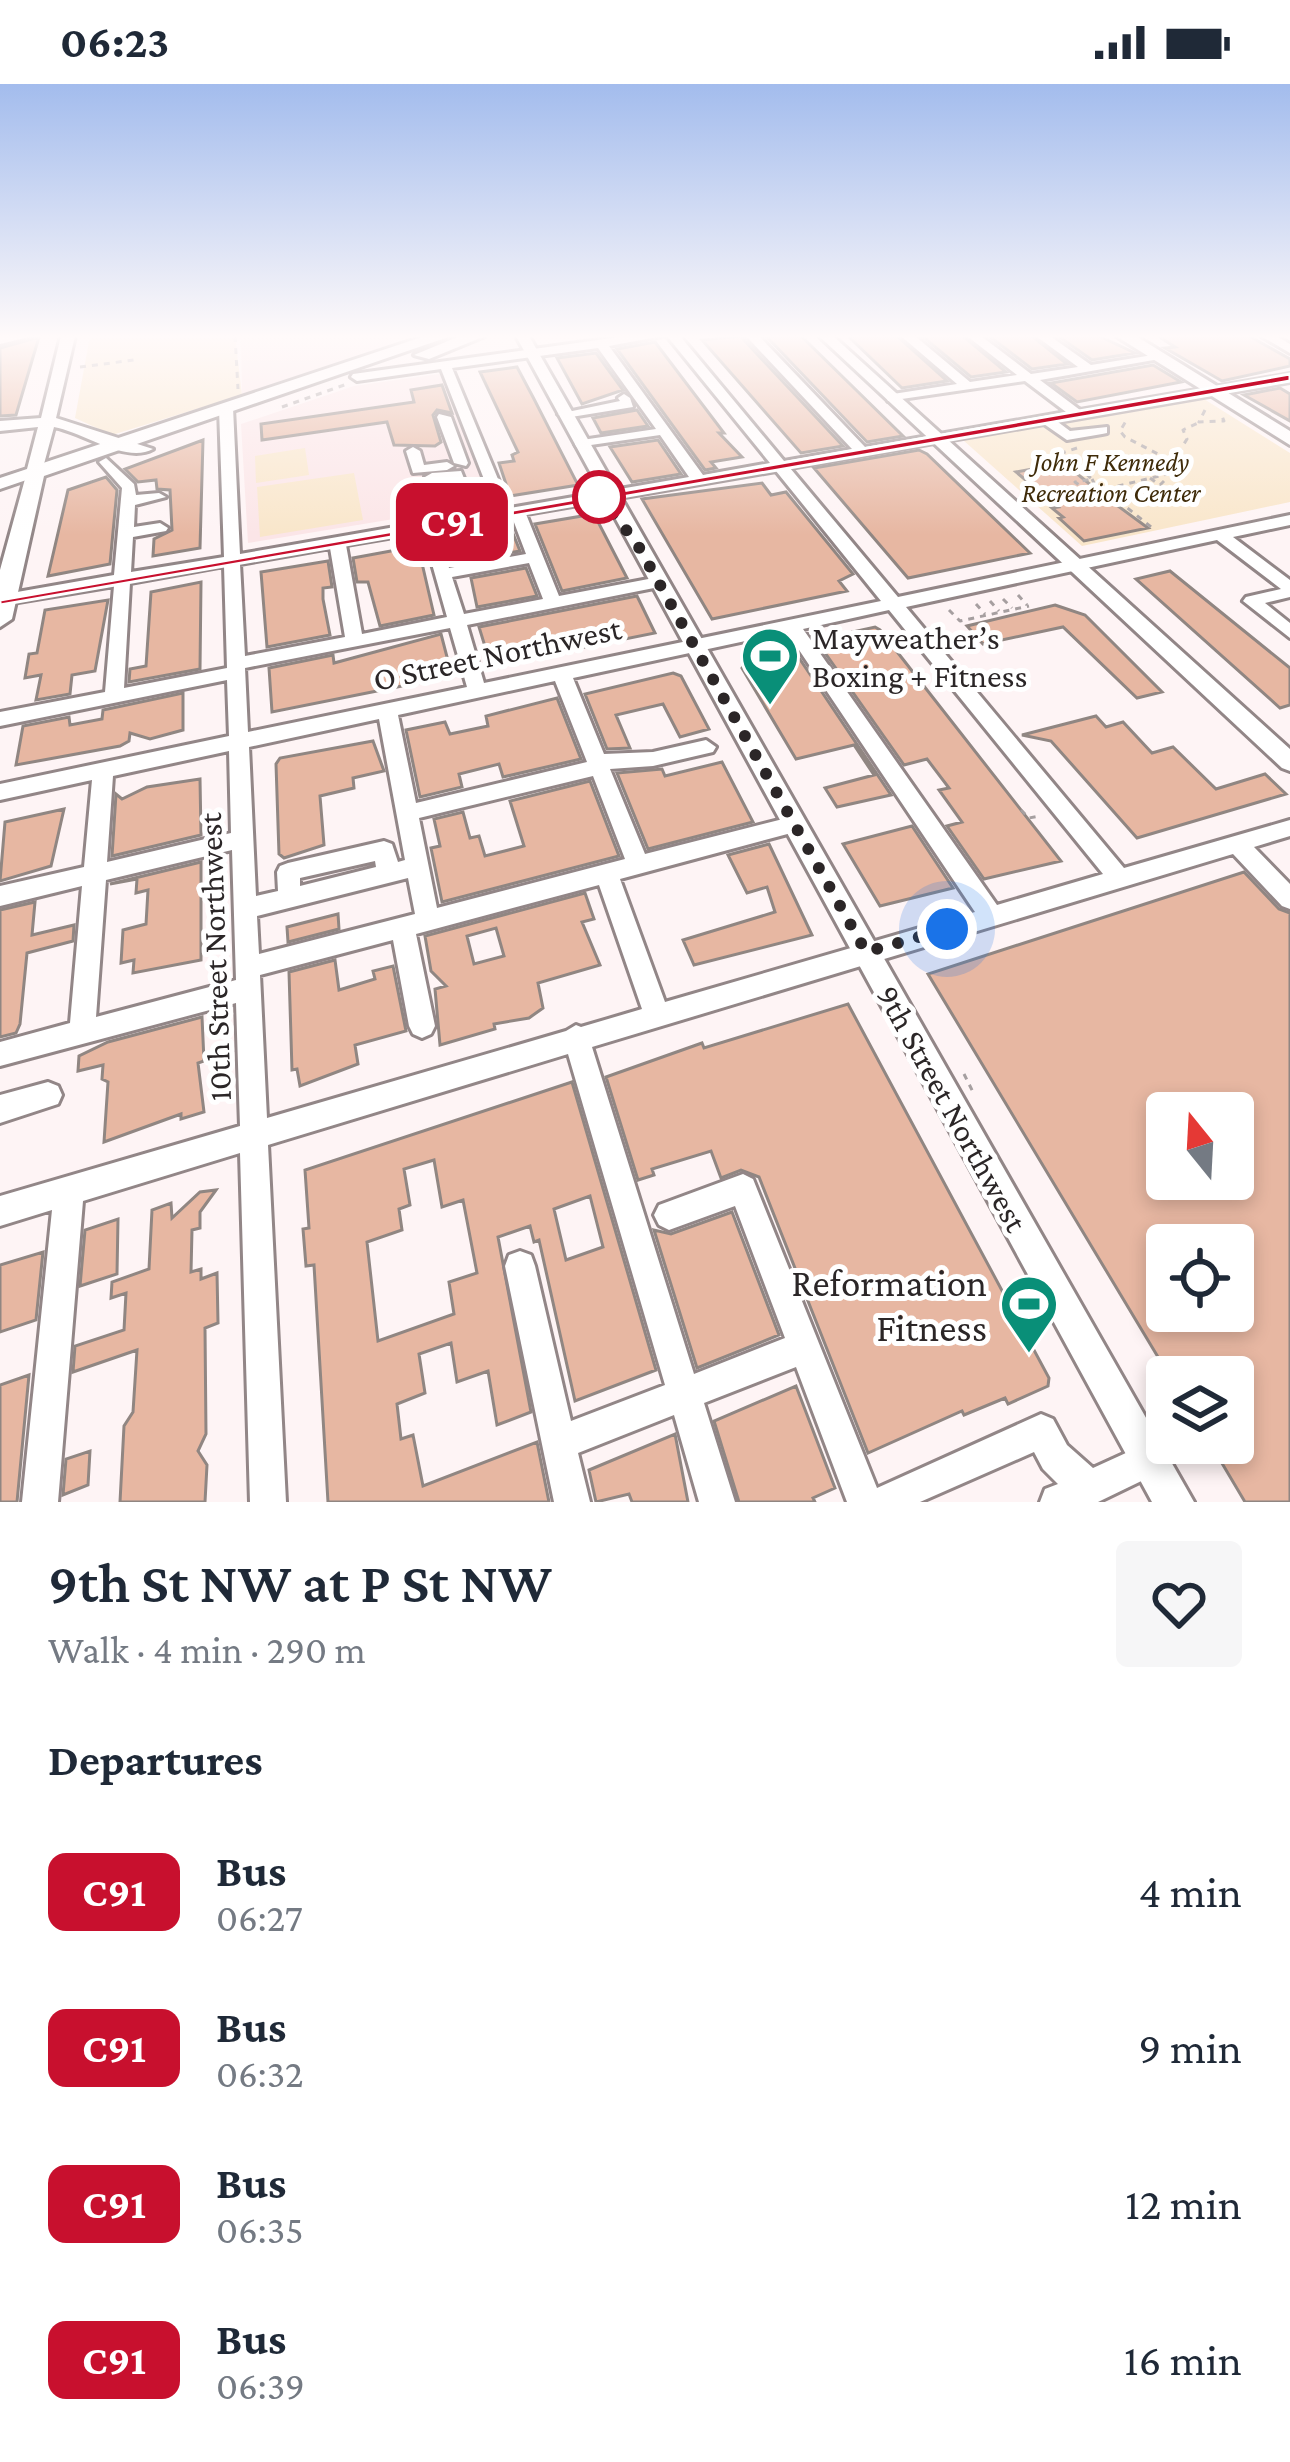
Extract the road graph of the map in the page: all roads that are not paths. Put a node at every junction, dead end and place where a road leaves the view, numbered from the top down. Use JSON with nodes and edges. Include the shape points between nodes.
{"nodes":[{"id":1,"x":52,"y":402,"type":"edge"},
{"id":2,"x":248,"y":402,"type":"edge"},
{"id":3,"x":257,"y":402,"type":"edge"},
{"id":4,"x":460,"y":402,"type":"edge"},
{"id":5,"x":559,"y":402,"type":"edge"},
{"id":6,"x":627,"y":402,"type":"edge"},
{"id":7,"x":643,"y":402,"type":"edge"},
{"id":8,"x":729,"y":402,"type":"edge"},
{"id":9,"x":815,"y":402,"type":"edge"},
{"id":10,"x":898,"y":402,"type":"edge"},
{"id":11,"x":1061,"y":402,"type":"edge"},
{"id":12,"x":1198,"y":402,"type":"edge"},
{"id":13,"x":1212,"y":402,"type":"edge"},
{"id":14,"x":230,"y":409,"type":"junction"},
{"id":15,"x":565,"y":414,"type":"junction"},
{"id":16,"x":1078,"y":415,"type":"junction"},
{"id":17,"x":444,"y":417,"type":"dead end"},
{"id":18,"x":1047,"y":420,"type":"junction"},
{"id":19,"x":47,"y":421,"type":"junction"},
{"id":20,"x":0,"y":426,"type":"edge"},
{"id":21,"x":1102,"y":430,"type":"dead end"},
{"id":22,"x":654,"y":433,"type":"dead end"},
{"id":23,"x":938,"y":439,"type":"junction"},
{"id":24,"x":1290,"y":439,"type":"edge"},
{"id":25,"x":582,"y":444,"type":"junction"},
{"id":26,"x":413,"y":451,"type":"dead end"},
{"id":27,"x":862,"y":452,"type":"junction"},
{"id":28,"x":110,"y":454,"type":"junction"},
{"id":29,"x":484,"y":460,"type":"junction"},
{"id":30,"x":460,"y":464,"type":"junction"},
{"id":31,"x":782,"y":466,"type":"junction"},
{"id":32,"x":33,"y":480,"type":"junction"},
{"id":33,"x":699,"y":480,"type":"junction"},
{"id":34,"x":0,"y":484,"type":"edge"},
{"id":35,"x":610,"y":495,"type":"junction"},
{"id":36,"x":0,"y":499,"type":"edge"},
{"id":37,"x":158,"y":502,"type":"dead end"},
{"id":38,"x":441,"y":505,"type":"dead end"},
{"id":39,"x":128,"y":507,"type":"junction"},
{"id":40,"x":511,"y":512,"type":"junction"},
{"id":41,"x":473,"y":519,"type":"junction"},
{"id":42,"x":1290,"y":520,"type":"edge"},
{"id":43,"x":429,"y":526,"type":"junction"},
{"id":44,"x":160,"y":528,"type":"dead end"},
{"id":45,"x":126,"y":533,"type":"junction"},
{"id":46,"x":1220,"y":535,"type":"junction"},
{"id":47,"x":337,"y":542,"type":"junction"},
{"id":48,"x":9,"y":549,"type":"edge"},
{"id":49,"x":535,"y":557,"type":"junction"},
{"id":50,"x":232,"y":559,"type":"junction"},
{"id":51,"x":1076,"y":566,"type":"junction"},
{"id":52,"x":443,"y":574,"type":"junction"},
{"id":53,"x":123,"y":578,"type":"junction"},
{"id":54,"x":659,"y":582,"type":"junction"},
{"id":55,"x":1290,"y":590,"type":"edge"},
{"id":56,"x":554,"y":602,"type":"junction"},
{"id":57,"x":895,"y":604,"type":"junction"},
{"id":58,"x":2,"y":606,"type":"edge"},
{"id":59,"x":457,"y":620,"type":"junction"},
{"id":60,"x":792,"y":626,"type":"junction"},
{"id":61,"x":1290,"y":632,"type":"edge"},
{"id":62,"x":354,"y":640,"type":"junction"},
{"id":63,"x":695,"y":646,"type":"junction"},
{"id":64,"x":235,"y":668,"type":"junction"},
{"id":65,"x":560,"y":672,"type":"junction"},
{"id":66,"x":477,"y":690,"type":"junction"},
{"id":67,"x":114,"y":696,"type":"junction"},
{"id":68,"x":387,"y":710,"type":"junction"},
{"id":69,"x":0,"y":719,"type":"edge"},
{"id":70,"x":238,"y":742,"type":"junction"},
{"id":71,"x":706,"y":747,"type":"dead end"},
{"id":72,"x":1290,"y":762,"type":"edge"},
{"id":73,"x":599,"y":765,"type":"junction"},
{"id":74,"x":104,"y":770,"type":"junction"},
{"id":75,"x":0,"y":792,"type":"edge"},
{"id":76,"x":407,"y":813,"type":"junction"},
{"id":77,"x":795,"y":824,"type":"junction"},
{"id":78,"x":1290,"y":828,"type":"edge"},
{"id":79,"x":243,"y":839,"type":"junction"},
{"id":80,"x":1237,"y":844,"type":"junction"},
{"id":81,"x":638,"y":864,"type":"junction"},
{"id":82,"x":418,"y":866,"type":"junction"},
{"id":83,"x":97,"y":873,"type":"junction"},
{"id":84,"x":606,"y":873,"type":"junction"},
{"id":85,"x":1120,"y":879,"type":"junction"},
{"id":86,"x":0,"y":896,"type":"edge"},
{"id":87,"x":1290,"y":899,"type":"edge"},
{"id":88,"x":245,"y":909,"type":"junction"},
{"id":89,"x":992,"y":916,"type":"junction"},
{"id":90,"x":416,"y":924,"type":"junction"},
{"id":91,"x":866,"y":952,"type":"junction"},
{"id":92,"x":248,"y":978,"type":"junction"},
{"id":93,"x":656,"y":1012,"type":"junction"},
{"id":94,"x":422,"y":1025,"type":"dead end"},
{"id":95,"x":82,"y":1032,"type":"junction"},
{"id":96,"x":576,"y":1037,"type":"junction"},
{"id":97,"x":0,"y":1054,"type":"edge"},
{"id":98,"x":48,"y":1095,"type":"dead end"},
{"id":99,"x":0,"y":1108,"type":"edge"},
{"id":100,"x":254,"y":1134,"type":"junction"},
{"id":101,"x":69,"y":1190,"type":"junction"},
{"id":102,"x":0,"y":1211,"type":"edge"},
{"id":103,"x":669,"y":1215,"type":"dead end"},
{"id":104,"x":520,"y":1266,"type":"dead end"},
{"id":105,"x":806,"y":1347,"type":"junction"},
{"id":106,"x":684,"y":1395,"type":"junction"},
{"id":107,"x":559,"y":1442,"type":"junction"},
{"id":108,"x":1146,"y":1452,"type":"edge"},
{"id":109,"x":1146,"y":1461,"type":"edge"},
{"id":110,"x":1153,"y":1464,"type":"edge"},
{"id":111,"x":1073,"y":1495,"type":"edge"},
{"id":112,"x":878,"y":1500,"type":"edge"},
{"id":113,"x":40,"y":1502,"type":"edge"},
{"id":114,"x":268,"y":1502,"type":"edge"},
{"id":115,"x":572,"y":1502,"type":"edge"},
{"id":116,"x":716,"y":1502,"type":"edge"},
{"id":117,"x":1174,"y":1502,"type":"edge"}],
"edges":[{"from":1,"to":19,"type":"main road"},
{"from":2,"to":14,"type":"highway"},
{"from":3,"to":14,"type":"highway"},
{"from":4,"to":29,"type":"street"},
{"from":5,"to":15,"type":"main road","name":"9th Street Northwest"},
{"from":6,"to":15,"type":"street"},
{"from":7,"to":33,"type":"street"},
{"from":8,"to":31,"type":"street"},
{"from":9,"to":27,"type":"street"},
{"from":10,"to":23,"type":"main road"},
{"from":11,"to":16,"type":"street"},
{"from":12,"to":16,"type":"street"},
{"from":13,"to":24,"type":"highway"},
{"from":14,"to":28,"type":"highway"},
{"from":14,"to":28,"type":"highway","via":[[145,449]]},
{"from":14,"to":50,"type":"street","name":"10th Street Northwest"},
{"from":15,"to":25,"type":"main road","name":"9th Street Northwest"},
{"from":16,"to":18,"type":"street"},
{"from":17,"to":30,"type":"street"},
{"from":18,"to":21,"type":"street","via":[[1067,436]]},
{"from":18,"to":23,"type":"street"},
{"from":19,"to":20,"type":"main road"},
{"from":19,"to":28,"type":"main road","via":[[86,430]]},
{"from":19,"to":32,"type":"main road"},
{"from":22,"to":25,"type":"street"},
{"from":23,"to":27,"type":"street"},
{"from":23,"to":51,"type":"main road"},
{"from":25,"to":35,"type":"main road","name":"9th Street Northwest"},
{"from":26,"to":30,"type":"street","via":[[418,470]]},
{"from":27,"to":31,"type":"street"},
{"from":28,"to":32,"type":"highway"},
{"from":28,"to":39,"type":"street","via":[[129,487]]},
{"from":29,"to":30,"type":"street"},
{"from":29,"to":40,"type":"street"},
{"from":31,"to":33,"type":"street"},
{"from":31,"to":57,"type":"street"},
{"from":32,"to":34,"type":"main road"},
{"from":32,"to":36,"type":"main road"},
{"from":32,"to":48,"type":"highway"},
{"from":33,"to":35,"type":"street"},
{"from":35,"to":40,"type":"street"},
{"from":35,"to":54,"type":"main road","name":"9th Street Northwest"},
{"from":37,"to":39,"type":"street"},
{"from":38,"to":41,"type":"street","via":[[432,477],[456,474]]},
{"from":39,"to":45,"type":"street"},
{"from":40,"to":41,"type":"street"},
{"from":40,"to":49,"type":"street"},
{"from":41,"to":43,"type":"street"},
{"from":42,"to":46,"type":"street","name":"O Street Northwest"},
{"from":43,"to":47,"type":"street"},
{"from":43,"to":52,"type":"street"},
{"from":44,"to":45,"type":"street"},
{"from":45,"to":53,"type":"street"},
{"from":46,"to":51,"type":"street","name":"O Street Northwest"},
{"from":46,"to":55,"type":"street"},
{"from":47,"to":50,"type":"street"},
{"from":47,"to":62,"type":"street"},
{"from":48,"to":58,"type":"highway"},
{"from":49,"to":52,"type":"street"},
{"from":49,"to":56,"type":"street"},
{"from":50,"to":53,"type":"street"},
{"from":50,"to":64,"type":"street","name":"10th Street Northwest"},
{"from":51,"to":57,"type":"street","name":"O Street Northwest"},
{"from":51,"to":72,"type":"main road"},
{"from":52,"to":59,"type":"street"},
{"from":53,"to":58,"type":"street"},
{"from":53,"to":67,"type":"street"},
{"from":54,"to":56,"type":"street"},
{"from":54,"to":63,"type":"main road","name":"9th Street Northwest"},
{"from":55,"to":61,"type":"street","via":[[1252,601]]},
{"from":56,"to":59,"type":"street"},
{"from":57,"to":60,"type":"street","name":"O Street Northwest"},
{"from":57,"to":85,"type":"street"},
{"from":59,"to":62,"type":"street"},
{"from":59,"to":66,"type":"street"},
{"from":60,"to":63,"type":"street","name":"O Street Northwest"},
{"from":60,"to":89,"type":"street"},
{"from":62,"to":64,"type":"street"},
{"from":63,"to":65,"type":"street","name":"O Street Northwest"},
{"from":63,"to":77,"type":"main road","name":"9th Street Northwest"},
{"from":64,"to":67,"type":"street"},
{"from":64,"to":70,"type":"street","name":"10th Street Northwest"},
{"from":65,"to":66,"type":"street","name":"O Street Northwest"},
{"from":65,"to":73,"type":"street"},
{"from":66,"to":68,"type":"street","name":"O Street Northwest"},
{"from":67,"to":69,"type":"street"},
{"from":68,"to":70,"type":"street","name":"O Street Northwest"},
{"from":68,"to":76,"type":"street"},
{"from":70,"to":74,"type":"street","name":"O Street Northwest"},
{"from":70,"to":79,"type":"street","name":"10th Street Northwest"},
{"from":71,"to":73,"type":"street"},
{"from":73,"to":76,"type":"street"},
{"from":73,"to":81,"type":"street"},
{"from":74,"to":75,"type":"street","name":"O Street Northwest"},
{"from":74,"to":83,"type":"street"},
{"from":76,"to":82,"type":"street"},
{"from":77,"to":81,"type":"street"},
{"from":77,"to":91,"type":"main road","name":"9th Street Northwest"},
{"from":78,"to":80,"type":"street"},
{"from":79,"to":83,"type":"street"},
{"from":79,"to":88,"type":"street","name":"10th Street Northwest"},
{"from":80,"to":85,"type":"street"},
{"from":80,"to":87,"type":"street"},
{"from":81,"to":84,"type":"street"},
{"from":82,"to":88,"type":"street"},
{"from":82,"to":90,"type":"street"},
{"from":83,"to":86,"type":"street"},
{"from":83,"to":95,"type":"street"},
{"from":84,"to":90,"type":"street"},
{"from":84,"to":93,"type":"street"},
{"from":85,"to":89,"type":"street"},
{"from":88,"to":92,"type":"street","name":"10th Street Northwest"},
{"from":89,"to":91,"type":"street"},
{"from":90,"to":92,"type":"street"},
{"from":90,"to":94,"type":"street"},
{"from":91,"to":93,"type":"street"},
{"from":91,"to":108,"type":"main road","name":"9th Street Northwest"},
{"from":92,"to":95,"type":"street"},
{"from":92,"to":100,"type":"street","name":"10th Street Northwest"},
{"from":93,"to":96,"type":"street"},
{"from":95,"to":97,"type":"street"},
{"from":96,"to":100,"type":"street"},
{"from":96,"to":106,"type":"street"},
{"from":98,"to":99,"type":"street"},
{"from":100,"to":101,"type":"street"},
{"from":100,"to":114,"type":"street","name":"10th Street Northwest"},
{"from":101,"to":102,"type":"street"},
{"from":101,"to":113,"type":"street"},
{"from":103,"to":105,"type":"street","via":[[743,1189]]},
{"from":104,"to":107,"type":"street"},
{"from":105,"to":106,"type":"street"},
{"from":105,"to":112,"type":"street"},
{"from":106,"to":107,"type":"street"},
{"from":106,"to":116,"type":"street"},
{"from":107,"to":115,"type":"street"},
{"from":109,"to":111,"type":"street"},
{"from":110,"to":117,"type":"main road","name":"9th Street Northwest"},
{"from":111,"to":112,"type":"street","via":[[1041,1431]]}]}
